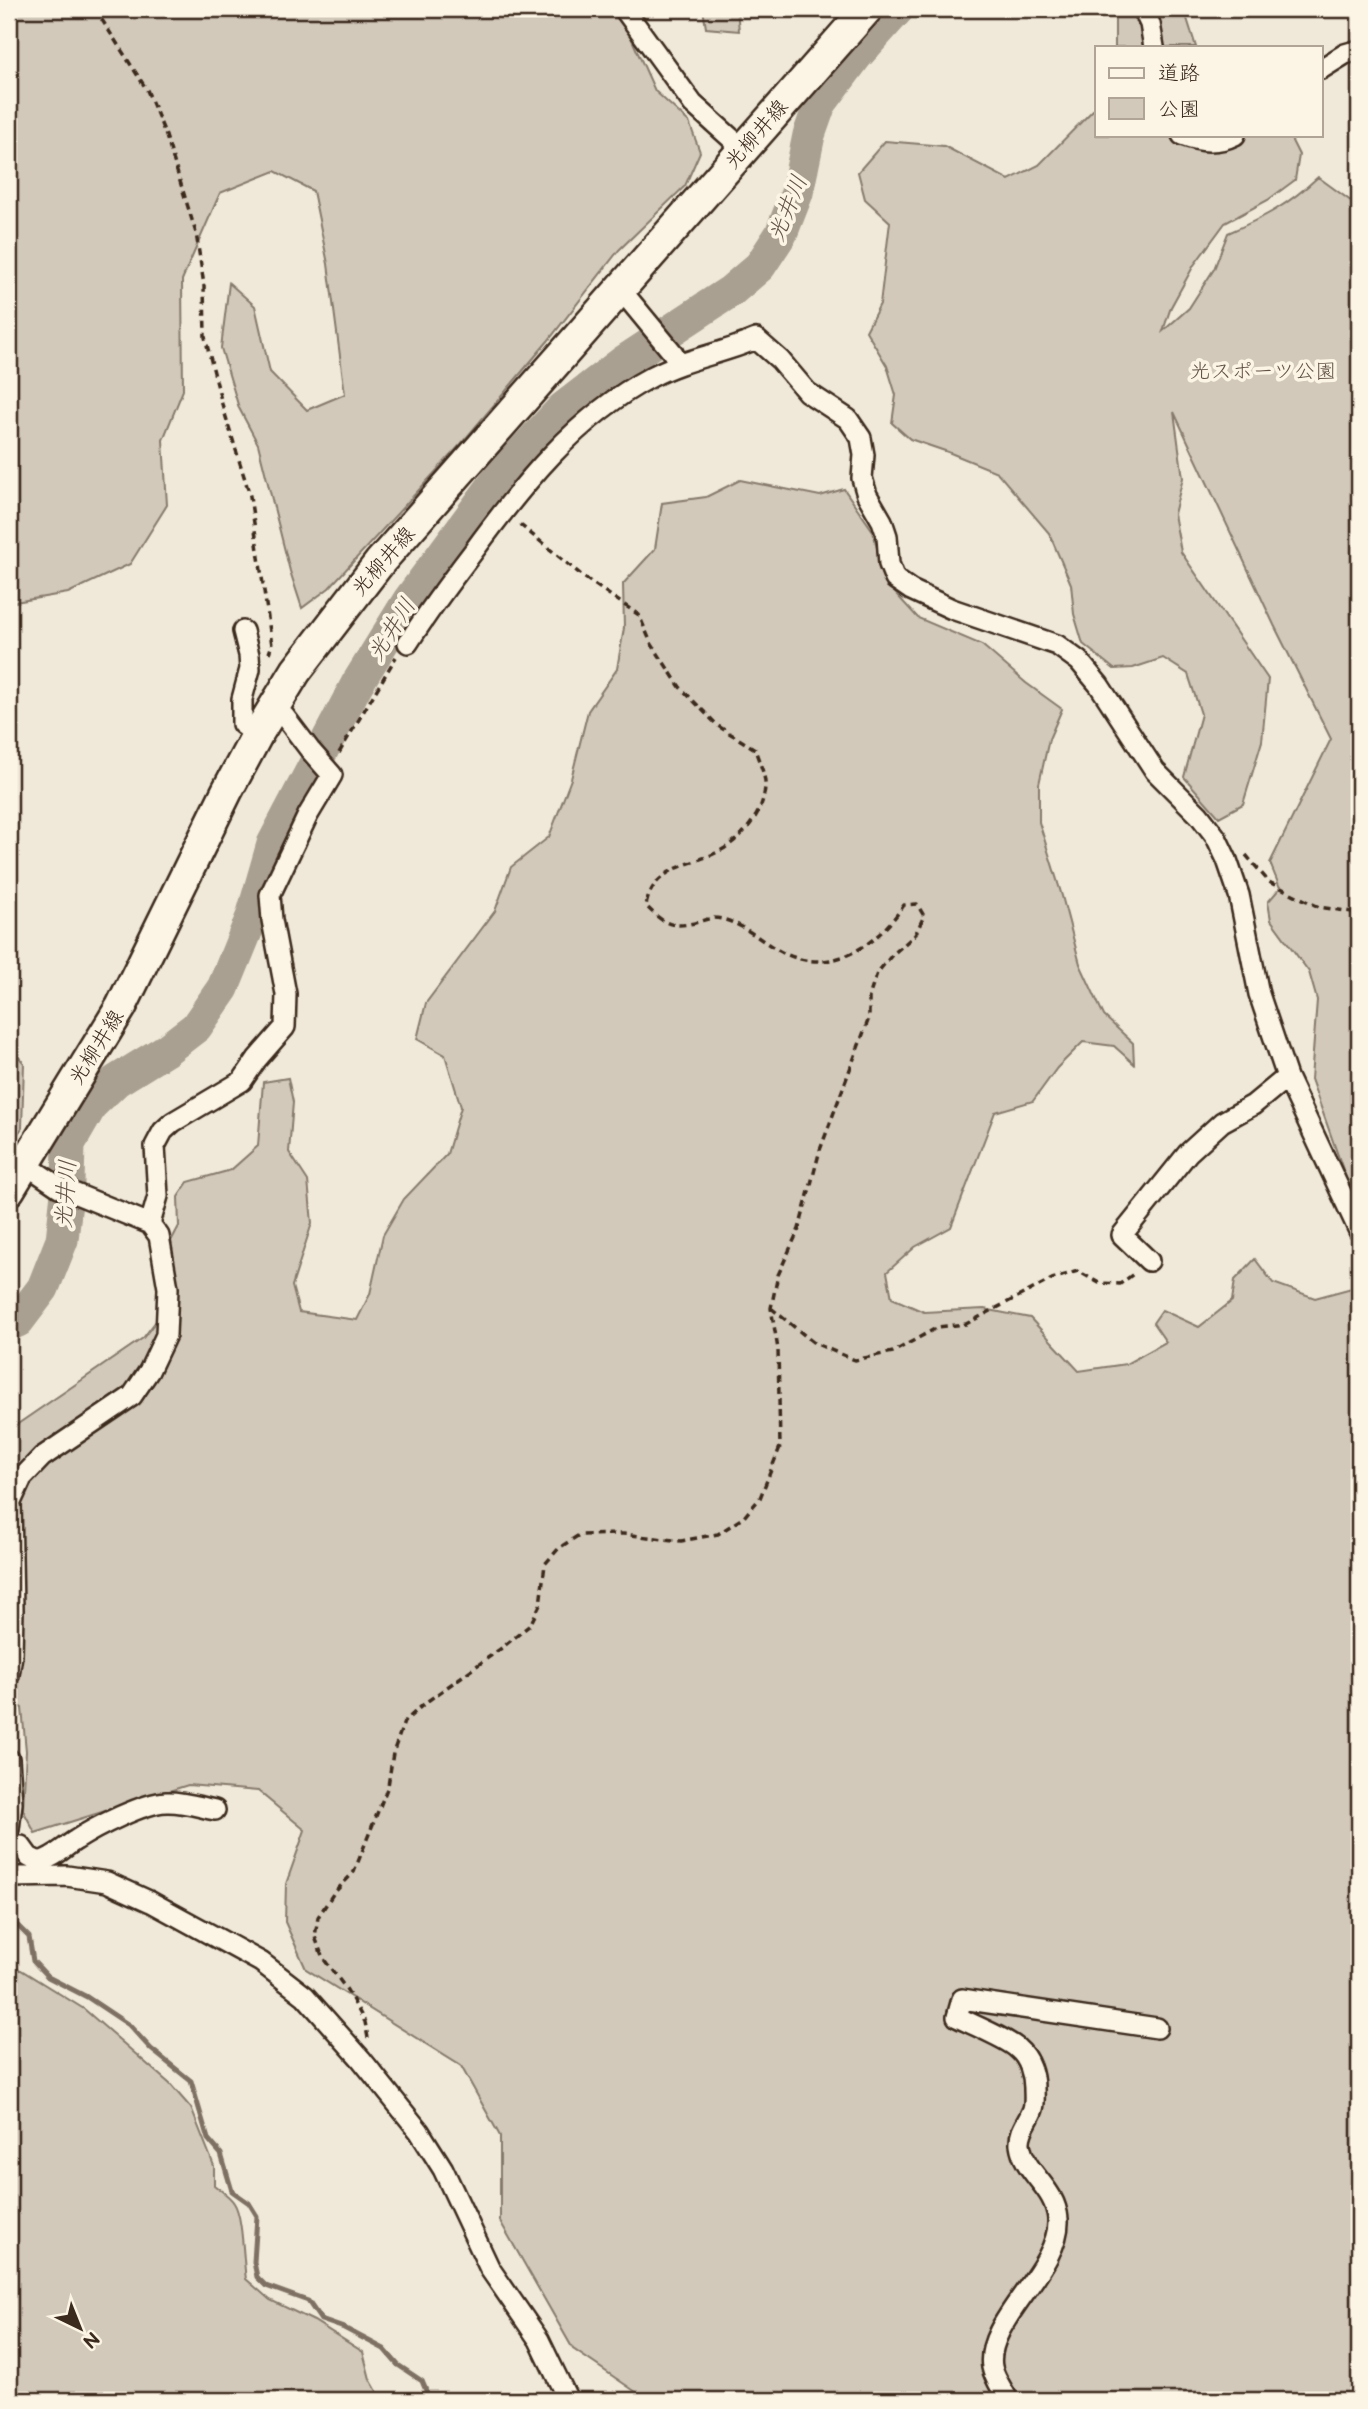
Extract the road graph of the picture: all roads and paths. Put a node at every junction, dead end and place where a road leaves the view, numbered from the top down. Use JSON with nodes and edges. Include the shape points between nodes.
{"nodes":[{"id":1,"x":95,"y":9,"type":"edge"},
{"id":2,"x":624,"y":9,"type":"edge"},
{"id":3,"x":867,"y":9,"type":"edge"},
{"id":4,"x":1143,"y":9,"type":"edge"},
{"id":5,"x":1154,"y":46,"type":"edge"},
{"id":6,"x":1359,"y":50,"type":"edge"},
{"id":7,"x":1322,"y":68,"type":"edge"},
{"id":8,"x":1185,"y":136,"type":"edge"},
{"id":9,"x":1233,"y":136,"type":"edge"},
{"id":10,"x":743,"y":149,"type":"junction"},
{"id":11,"x":621,"y":290,"type":"junction"},
{"id":12,"x":675,"y":358,"type":"junction"},
{"id":13,"x":504,"y":511,"type":"junction"},
{"id":14,"x":243,"y":631,"type":"dead end"},
{"id":15,"x":408,"y":643,"type":"joint"},
{"id":16,"x":250,"y":669,"type":"junction"},
{"id":17,"x":273,"y":709,"type":"junction"},
{"id":18,"x":257,"y":735,"type":"junction"},
{"id":19,"x":328,"y":769,"type":"junction"},
{"id":20,"x":1245,"y":854,"type":"dead end"},
{"id":21,"x":1359,"y":913,"type":"edge"},
{"id":22,"x":1287,"y":1077,"type":"junction"},
{"id":23,"x":25,"y":1164,"type":"junction"},
{"id":24,"x":9,"y":1191,"type":"edge"},
{"id":25,"x":150,"y":1224,"type":"junction"},
{"id":26,"x":1359,"y":1231,"type":"edge"},
{"id":27,"x":1149,"y":1261,"type":"joint"},
{"id":28,"x":771,"y":1308,"type":"junction"},
{"id":29,"x":9,"y":1675,"type":"edge"},
{"id":30,"x":9,"y":1759,"type":"edge"},
{"id":31,"x":215,"y":1810,"type":"dead end"},
{"id":32,"x":10,"y":1839,"type":"edge"},
{"id":33,"x":9,"y":1877,"type":"edge"},
{"id":34,"x":1157,"y":2028,"type":"dead end"},
{"id":35,"x":361,"y":2059,"type":"junction"},
{"id":36,"x":568,"y":2400,"type":"edge"},
{"id":37,"x":1008,"y":2400,"type":"edge"}],
"edges":[{"from":1,"to":16,"type":"path","via":[[147,90],[196,233],[205,337],[250,496],[272,645],[266,660]]},
{"from":2,"to":10,"type":"street","via":[[693,104]]},
{"from":3,"to":10,"type":"main road","name":"光柳井線"},
{"from":4,"to":5,"type":"street"},
{"from":6,"to":7,"type":"street"},
{"from":8,"to":9,"type":"street","via":[[1199,141]]},
{"from":10,"to":11,"type":"main road","name":"光柳井線"},
{"from":11,"to":12,"type":"street"},
{"from":11,"to":17,"type":"main road","name":"光柳井線","via":[[380,562],[310,652]]},
{"from":12,"to":13,"type":"street","via":[[575,432]]},
{"from":12,"to":22,"type":"street","via":[[730,350],[756,339],[807,392],[848,419],[861,438],[862,478],[887,536],[895,579],[952,609],[1057,645],[1079,661],[1155,771],[1216,837],[1239,895],[1259,994]]},
{"from":13,"to":15,"type":"street"},
{"from":13,"to":28,"type":"path","via":[[585,579],[639,615],[680,687],[718,726],[755,749],[765,784],[756,819],[725,848],[661,877],[648,892],[646,906],[660,920],[680,926],[713,918],[740,926],[803,960],[833,961],[882,932],[904,905],[917,904],[923,916],[915,935],[877,974],[869,997],[869,1018],[820,1150]]},
{"from":14,"to":16,"type":"street"},
{"from":15,"to":19,"type":"path"},
{"from":16,"to":18,"type":"street","via":[[242,699],[242,724]]},
{"from":17,"to":18,"type":"main road","name":"光柳井線"},
{"from":17,"to":19,"type":"street"},
{"from":18,"to":23,"type":"main road","name":"光柳井線","via":[[121,1007]]},
{"from":19,"to":25,"type":"street","via":[[332,775],[270,895],[286,993],[285,1027],[242,1081],[163,1131],[155,1146],[158,1196]]},
{"from":20,"to":21,"type":"path","via":[[1269,882],[1319,907]]},
{"from":22,"to":26,"type":"street"},
{"from":22,"to":27,"type":"street","via":[[1253,1105],[1222,1122],[1188,1153],[1122,1235]]},
{"from":23,"to":24,"type":"main road","name":"光柳井線"},
{"from":23,"to":25,"type":"street","via":[[59,1187]]},
{"from":25,"to":29,"type":"street","via":[[159,1236],[168,1287],[166,1335],[149,1371],[132,1396],[42,1457],[22,1478],[11,1502]]},
{"from":27,"to":28,"type":"path","via":[[1120,1284],[1099,1283],[1078,1271],[1052,1279],[966,1324],[939,1327],[893,1352],[855,1360],[814,1343]]},
{"from":28,"to":35,"type":"path","via":[[778,1349],[780,1447],[760,1498],[744,1517],[718,1534],[681,1541],[623,1534],[579,1535],[545,1564],[540,1605],[530,1625],[404,1722],[388,1786],[354,1872],[318,1917],[315,1937],[323,1958],[365,2022],[369,2042]]},
{"from":30,"to":32,"type":"street"},
{"from":31,"to":32,"type":"street","via":[[168,1801],[153,1804],[104,1825],[39,1862]]},
{"from":33,"to":35,"type":"street","via":[[67,1876],[107,1882],[151,1902],[261,1962],[305,1996]]},
{"from":34,"to":37,"type":"street","via":[[962,1999],[957,2017],[1018,2049],[1030,2065],[1034,2108],[1020,2143],[1030,2168],[1051,2192],[1058,2218],[1056,2239],[991,2352],[992,2370]]},
{"from":35,"to":36,"type":"street","via":[[443,2169],[490,2269],[539,2340]]}]}
